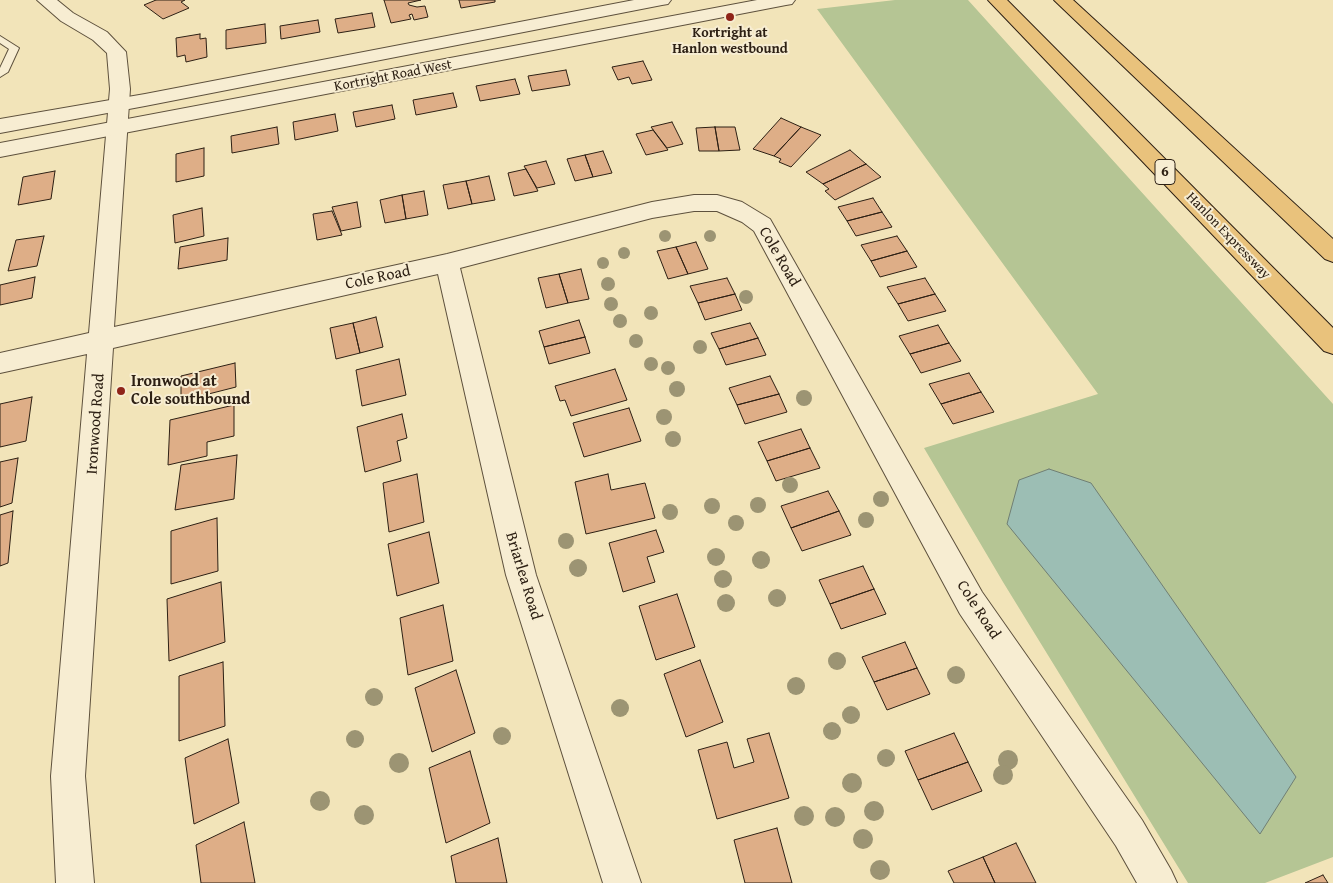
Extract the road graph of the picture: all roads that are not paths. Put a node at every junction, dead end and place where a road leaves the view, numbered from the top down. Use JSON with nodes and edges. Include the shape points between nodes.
{"nodes":[{"id":1,"x":46,"y":0,"type":"edge"},
{"id":2,"x":662,"y":0,"type":"edge"},
{"id":3,"x":786,"y":0,"type":"edge"},
{"id":4,"x":998,"y":0,"type":"edge"},
{"id":5,"x":1064,"y":0,"type":"edge"},
{"id":6,"x":0,"y":39,"type":"edge"},
{"id":7,"x":0,"y":74,"type":"edge"},
{"id":8,"x":118,"y":116,"type":"junction"},
{"id":9,"x":0,"y":126,"type":"edge"},
{"id":10,"x":0,"y":150,"type":"edge"},
{"id":11,"x":1333,"y":253,"type":"edge"},
{"id":12,"x":447,"y":263,"type":"junction"},
{"id":13,"x":102,"y":339,"type":"junction"},
{"id":14,"x":1333,"y":344,"type":"edge"},
{"id":15,"x":0,"y":363,"type":"edge"},
{"id":16,"x":75,"y":883,"type":"edge"},
{"id":17,"x":622,"y":883,"type":"edge"},
{"id":18,"x":1158,"y":883,"type":"edge"}],
"edges":[{"from":1,"to":8,"type":"street","name":"Ironwood Road","via":[[100,36],[116,52],[120,90]]},
{"from":2,"to":8,"type":"street","name":"Kortright Road West"},
{"from":3,"to":8,"type":"street","name":"Kortright Road West"},
{"from":4,"to":14,"type":"highway","name":"Hanlon Expressway","number":"6"},
{"from":5,"to":11,"type":"highway"},
{"from":6,"to":7,"type":"lane","via":[[14,48]]},
{"from":8,"to":9,"type":"street","name":"Kortright Road West"},
{"from":8,"to":10,"type":"street","name":"Kortright Road West"},
{"from":8,"to":13,"type":"street","name":"Ironwood Road"},
{"from":12,"to":13,"type":"street","name":"Cole Road"},
{"from":12,"to":17,"type":"street","name":"Briarlea Road","via":[[521,576]]},
{"from":12,"to":18,"type":"street","name":"Cole Road","via":[[652,210],[694,203],[716,203],[734,208],[762,226],[971,604],[1113,810]]},
{"from":13,"to":15,"type":"street","name":"Cole Road"},
{"from":13,"to":16,"type":"street","name":"Ironwood Road","via":[[68,776]]}]}
